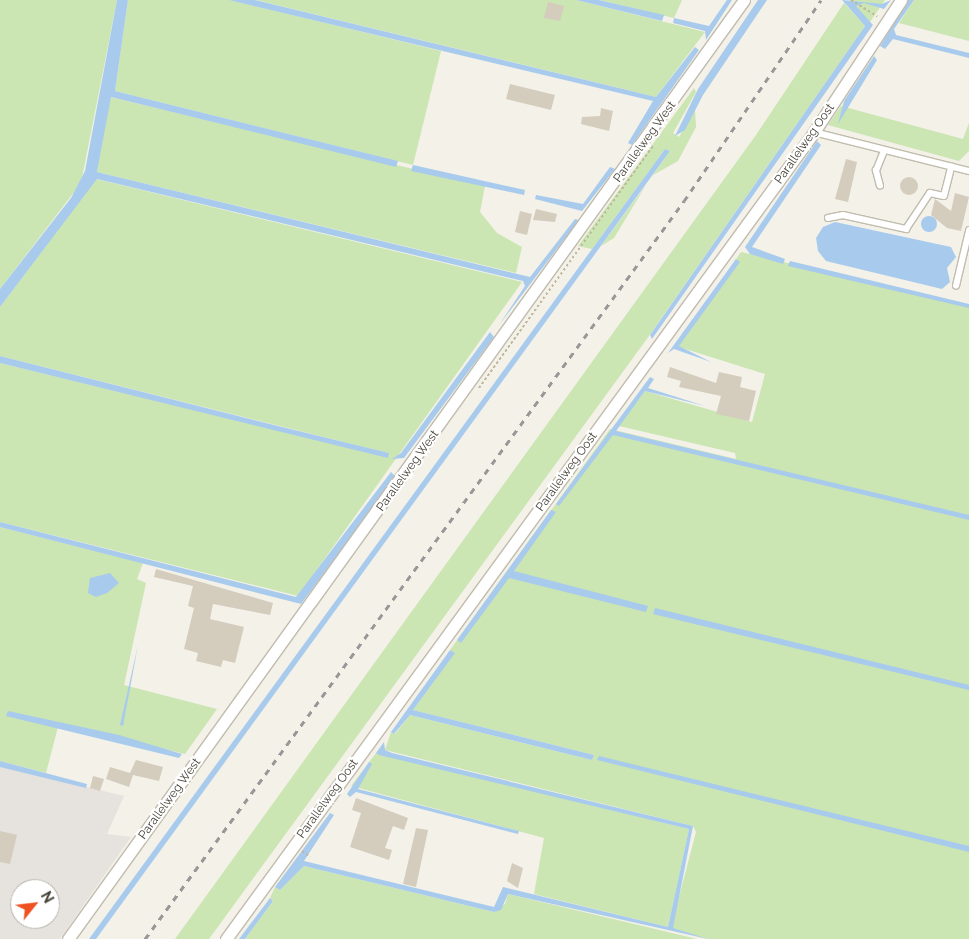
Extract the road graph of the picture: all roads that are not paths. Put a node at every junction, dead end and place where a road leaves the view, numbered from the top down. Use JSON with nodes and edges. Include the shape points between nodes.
{"nodes":[{"id":1,"x":744,"y":0,"type":"edge"},
{"id":2,"x":901,"y":0,"type":"edge"},
{"id":3,"x":814,"y":132,"type":"junction"},
{"id":4,"x":884,"y":151,"type":"junction"},
{"id":5,"x":951,"y":167,"type":"junction"},
{"id":6,"x":969,"y":170,"type":"edge"},
{"id":7,"x":880,"y":186,"type":"dead end"},
{"id":8,"x":828,"y":218,"type":"dead end"},
{"id":9,"x":969,"y":231,"type":"edge"},
{"id":10,"x":956,"y":286,"type":"dead end"},
{"id":11,"x":68,"y":939,"type":"edge"},
{"id":12,"x":226,"y":939,"type":"edge"}],
"edges":[{"from":1,"to":11,"type":"street","name":"Parallelweg West"},
{"from":2,"to":3,"type":"street","name":"Parallelweg Oost"},
{"from":3,"to":4,"type":"lane"},
{"from":3,"to":12,"type":"street","name":"Parallelweg Oost"},
{"from":4,"to":5,"type":"lane"},
{"from":4,"to":7,"type":"lane","via":[[876,171]]},
{"from":5,"to":6,"type":"lane"},
{"from":5,"to":8,"type":"lane","via":[[944,196],[930,192],[906,229],[843,214]]},
{"from":9,"to":10,"type":"lane"}]}
